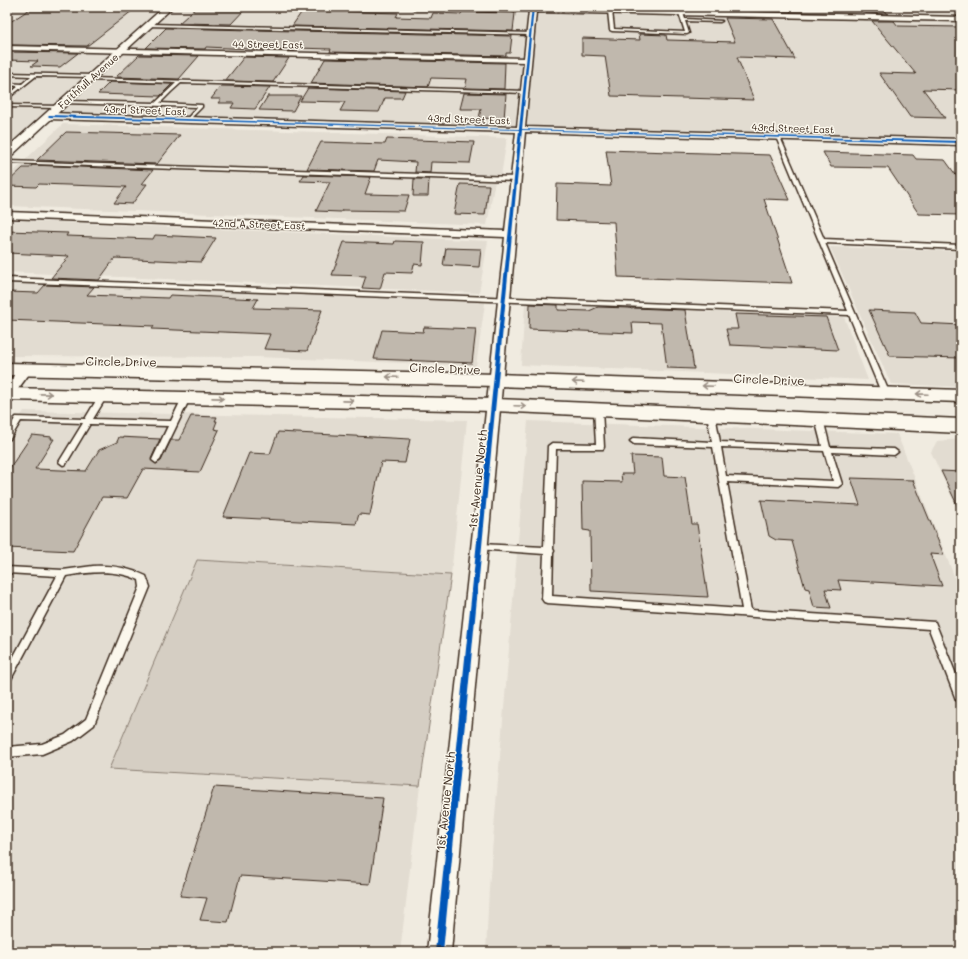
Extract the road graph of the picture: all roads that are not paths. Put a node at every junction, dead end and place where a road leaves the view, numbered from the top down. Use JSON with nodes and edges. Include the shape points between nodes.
{"nodes":[{"id":1,"x":168,"y":7,"type":"edge"},
{"id":2,"x":414,"y":7,"type":"edge"},
{"id":3,"x":533,"y":8,"type":"edge"},
{"id":4,"x":610,"y":11,"type":"junction"},
{"id":5,"x":682,"y":16,"type":"junction"},
{"id":6,"x":961,"y":19,"type":"edge"},
{"id":7,"x":720,"y":21,"type":"dead end"},
{"id":8,"x":149,"y":25,"type":"junction"},
{"id":9,"x":531,"y":34,"type":"junction"},
{"id":10,"x":7,"y":48,"type":"edge"},
{"id":11,"x":121,"y":50,"type":"junction"},
{"id":12,"x":528,"y":60,"type":"junction"},
{"id":13,"x":7,"y":74,"type":"edge"},
{"id":14,"x":35,"y":75,"type":"junction"},
{"id":15,"x":92,"y":78,"type":"junction"},
{"id":16,"x":180,"y":82,"type":"junction"},
{"id":17,"x":7,"y":84,"type":"edge"},
{"id":18,"x":23,"y":85,"type":"junction"},
{"id":19,"x":525,"y":92,"type":"junction"},
{"id":20,"x":7,"y":98,"type":"edge"},
{"id":21,"x":62,"y":104,"type":"junction"},
{"id":22,"x":158,"y":104,"type":"junction"},
{"id":23,"x":7,"y":106,"type":"edge"},
{"id":24,"x":49,"y":116,"type":"junction"},
{"id":25,"x":188,"y":120,"type":"junction"},
{"id":26,"x":521,"y":130,"type":"junction"},
{"id":27,"x":778,"y":137,"type":"junction"},
{"id":28,"x":961,"y":142,"type":"edge"},
{"id":29,"x":7,"y":154,"type":"edge"},
{"id":30,"x":7,"y":162,"type":"edge"},
{"id":31,"x":516,"y":179,"type":"junction"},
{"id":32,"x":7,"y":215,"type":"edge"},
{"id":33,"x":511,"y":234,"type":"junction"},
{"id":34,"x":822,"y":242,"type":"junction"},
{"id":35,"x":961,"y":247,"type":"edge"},
{"id":36,"x":7,"y":280,"type":"edge"},
{"id":37,"x":505,"y":299,"type":"junction"},
{"id":38,"x":852,"y":313,"type":"junction"},
{"id":39,"x":16,"y":370,"type":"edge"},
{"id":40,"x":497,"y":380,"type":"junction"},
{"id":41,"x":885,"y":392,"type":"junction"},
{"id":42,"x":7,"y":394,"type":"edge"},
{"id":43,"x":103,"y":396,"type":"junction"},
{"id":44,"x":961,"y":396,"type":"edge"},
{"id":45,"x":186,"y":398,"type":"junction"},
{"id":46,"x":495,"y":405,"type":"junction"},
{"id":47,"x":598,"y":409,"type":"junction"},
{"id":48,"x":711,"y":414,"type":"junction"},
{"id":49,"x":819,"y":419,"type":"junction"},
{"id":50,"x":88,"y":422,"type":"junction"},
{"id":51,"x":173,"y":424,"type":"junction"},
{"id":52,"x":961,"y":426,"type":"edge"},
{"id":53,"x":7,"y":437,"type":"edge"},
{"id":54,"x":634,"y":441,"type":"dead end"},
{"id":55,"x":717,"y":444,"type":"junction"},
{"id":56,"x":827,"y":449,"type":"junction"},
{"id":57,"x":894,"y":452,"type":"dead end"},
{"id":58,"x":156,"y":460,"type":"dead end"},
{"id":59,"x":63,"y":462,"type":"dead end"},
{"id":60,"x":723,"y":479,"type":"junction"},
{"id":61,"x":480,"y":547,"type":"junction"},
{"id":62,"x":550,"y":551,"type":"junction"},
{"id":63,"x":7,"y":570,"type":"edge"},
{"id":64,"x":63,"y":573,"type":"junction"},
{"id":65,"x":747,"y":613,"type":"junction"},
{"id":66,"x":7,"y":678,"type":"edge"},
{"id":67,"x":960,"y":697,"type":"dead end"},
{"id":68,"x":7,"y":752,"type":"edge"},
{"id":69,"x":439,"y":952,"type":"edge"}],
"edges":[{"from":1,"to":8,"type":"street","name":"Faithfull Avenue"},
{"from":2,"to":3,"type":"street"},
{"from":3,"to":4,"type":"street"},
{"from":3,"to":9,"type":"street","name":"1st Avenue North"},
{"from":4,"to":5,"type":"street"},
{"from":4,"to":5,"type":"lane","via":[[612,30],[687,32]]},
{"from":5,"to":6,"type":"street"},
{"from":5,"to":7,"type":"lane"},
{"from":8,"to":9,"type":"lane"},
{"from":8,"to":11,"type":"street","name":"Faithfull Avenue"},
{"from":9,"to":12,"type":"street","name":"1st Avenue North"},
{"from":10,"to":11,"type":"street","name":"44 Street East"},
{"from":11,"to":12,"type":"street","name":"44 Street East"},
{"from":11,"to":15,"type":"street","name":"Faithfull Avenue"},
{"from":12,"to":19,"type":"street","name":"1st Avenue North"},
{"from":13,"to":14,"type":"lane"},
{"from":14,"to":15,"type":"lane"},
{"from":14,"to":18,"type":"lane"},
{"from":15,"to":16,"type":"lane"},
{"from":15,"to":21,"type":"street","name":"Faithfull Avenue"},
{"from":16,"to":19,"type":"lane"},
{"from":16,"to":22,"type":"lane"},
{"from":17,"to":18,"type":"lane"},
{"from":18,"to":20,"type":"lane"},
{"from":19,"to":26,"type":"street","name":"1st Avenue North"},
{"from":21,"to":22,"type":"lane"},
{"from":21,"to":23,"type":"lane"},
{"from":21,"to":24,"type":"street","name":"Faithfull Avenue"},
{"from":22,"to":25,"type":"lane","via":[[200,106]]},
{"from":24,"to":25,"type":"street","name":"43rd Street East"},
{"from":24,"to":29,"type":"street","name":"Faithfull Avenue"},
{"from":25,"to":26,"type":"street","name":"43rd Street East"},
{"from":26,"to":27,"type":"street","name":"43rd Street East"},
{"from":26,"to":31,"type":"street","name":"1st Avenue North"},
{"from":27,"to":28,"type":"street","name":"43rd Street East"},
{"from":27,"to":34,"type":"lane"},
{"from":30,"to":31,"type":"lane"},
{"from":31,"to":33,"type":"street","name":"1st Avenue North"},
{"from":32,"to":33,"type":"street","name":"42nd A Street East"},
{"from":33,"to":37,"type":"street","name":"1st Avenue North"},
{"from":34,"to":35,"type":"lane"},
{"from":34,"to":38,"type":"lane"},
{"from":36,"to":37,"type":"lane","via":[[269,292]]},
{"from":37,"to":38,"type":"lane"},
{"from":37,"to":40,"type":"street","name":"1st Avenue North"},
{"from":38,"to":41,"type":"lane"},
{"from":40,"to":39,"type":"highway","name":"Circle Drive","one_way":true},
{"from":39,"to":42,"type":"street"},
{"from":41,"to":40,"type":"highway","name":"Circle Drive","one_way":true},
{"from":40,"to":46,"type":"street","name":"1st Avenue North"},
{"from":44,"to":41,"type":"highway","name":"Circle Drive","one_way":true},
{"from":42,"to":43,"type":"highway","one_way":true},
{"from":43,"to":45,"type":"highway"},
{"from":43,"to":50,"type":"lane"},
{"from":45,"to":46,"type":"highway","one_way":true},
{"from":45,"to":51,"type":"lane"},
{"from":46,"to":47,"type":"highway","one_way":true},
{"from":46,"to":61,"type":"street","name":"1st Avenue North"},
{"from":47,"to":48,"type":"highway"},
{"from":47,"to":62,"type":"lane","via":[[600,447],[552,446]]},
{"from":48,"to":49,"type":"highway"},
{"from":48,"to":55,"type":"lane"},
{"from":49,"to":52,"type":"highway"},
{"from":49,"to":56,"type":"lane"},
{"from":50,"to":51,"type":"lane"},
{"from":50,"to":53,"type":"lane","via":[[20,419]]},
{"from":50,"to":59,"type":"lane"},
{"from":51,"to":58,"type":"lane"},
{"from":54,"to":55,"type":"lane"},
{"from":55,"to":56,"type":"lane"},
{"from":55,"to":60,"type":"lane"},
{"from":56,"to":57,"type":"lane"},
{"from":56,"to":60,"type":"lane","via":[[838,484]]},
{"from":60,"to":65,"type":"lane"},
{"from":61,"to":62,"type":"lane"},
{"from":61,"to":69,"type":"street","name":"1st Avenue North"},
{"from":62,"to":65,"type":"lane","via":[[547,599]]},
{"from":63,"to":64,"type":"lane"},
{"from":64,"to":66,"type":"lane"},
{"from":64,"to":68,"type":"lane","via":[[105,568],[132,572],[143,578],[146,586],[90,722],[69,738],[42,748]]},
{"from":65,"to":67,"type":"lane","via":[[932,625]]}]}
